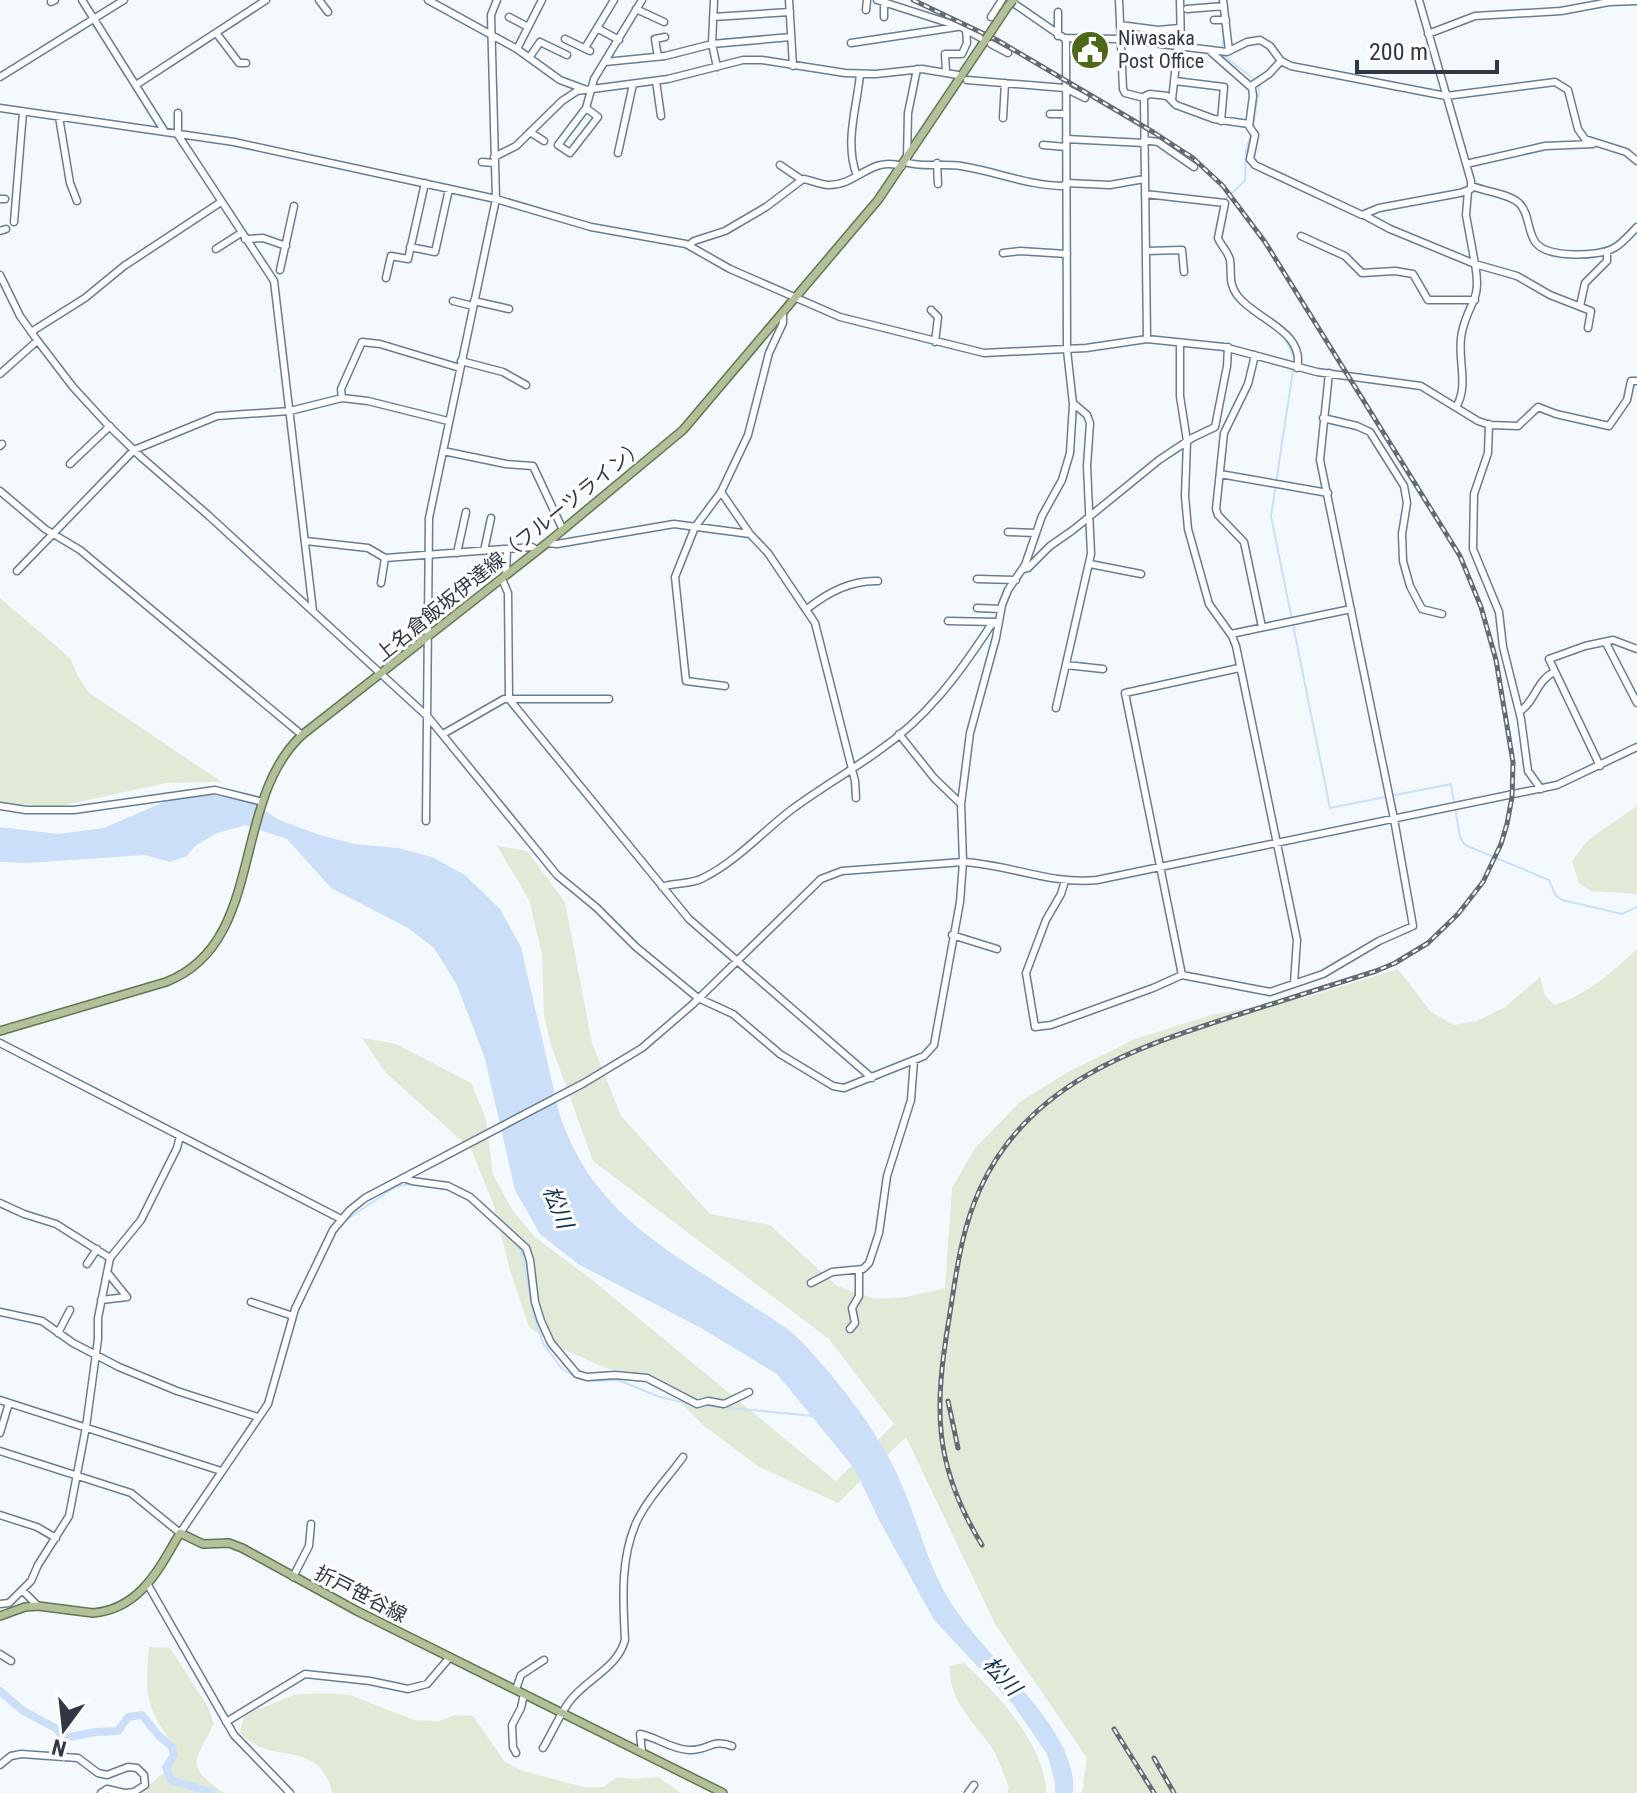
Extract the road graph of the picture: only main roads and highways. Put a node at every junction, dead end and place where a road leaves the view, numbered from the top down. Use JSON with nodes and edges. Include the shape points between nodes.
{"nodes":[{"id":1,"x":1008,"y":2,"type":"edge"},
{"id":2,"x":0,"y":1031,"type":"edge"},
{"id":3,"x":0,"y":1616,"type":"edge"},
{"id":4,"x":723,"y":1793,"type":"edge"}],
"edges":[{"from":1,"to":2,"type":"main road","name":"上名倉飯坂伊達線（フルーツライン）","bridge":true,"via":[[878,200],[673,440],[302,735],[276,765],[223,932],[212,951],[166,982]]},
{"from":3,"to":4,"type":"main road","name":"折戸笹谷線","via":[[9,1608],[85,1613],[125,1604],[148,1585],[180,1533],[203,1544],[235,1545]]}]}
